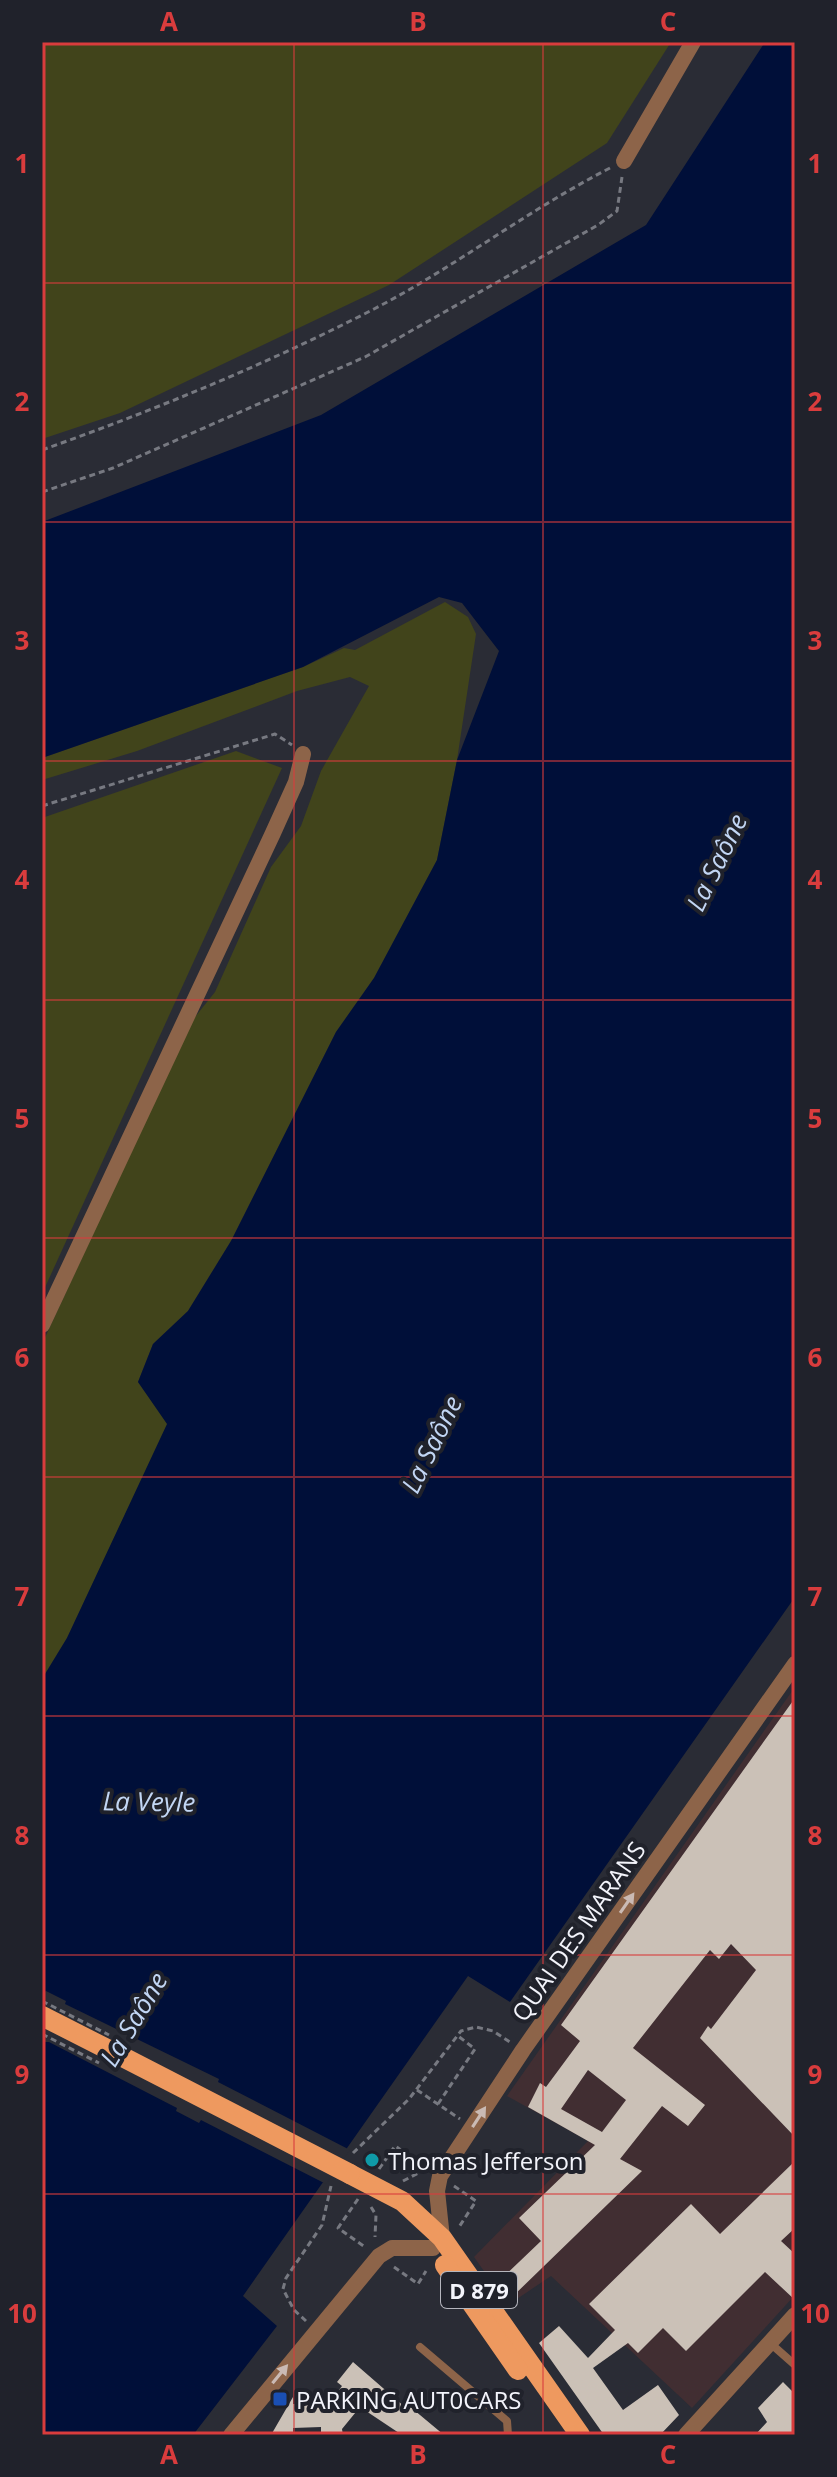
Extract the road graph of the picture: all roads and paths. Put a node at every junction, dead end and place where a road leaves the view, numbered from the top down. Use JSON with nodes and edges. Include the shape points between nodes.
{"nodes":[{"id":1,"x":693,"y":42,"type":"edge"},
{"id":2,"x":624,"y":161,"type":"junction"},
{"id":3,"x":42,"y":450,"type":"edge"},
{"id":4,"x":42,"y":492,"type":"edge"},
{"id":5,"x":303,"y":754,"type":"joint"},
{"id":6,"x":42,"y":806,"type":"edge"},
{"id":7,"x":42,"y":1325,"type":"edge"},
{"id":8,"x":795,"y":1664,"type":"edge"},
{"id":9,"x":42,"y":2016,"type":"edge"},
{"id":10,"x":457,"y":2036,"type":"junction"},
{"id":11,"x":516,"y":2045,"type":"dead end"},
{"id":12,"x":417,"y":2090,"type":"junction"},
{"id":13,"x":438,"y":2104,"type":"junction"},
{"id":14,"x":472,"y":2127,"type":"junction"},
{"id":15,"x":344,"y":2171,"type":"junction"},
{"id":16,"x":376,"y":2173,"type":"dead end"},
{"id":17,"x":399,"y":2181,"type":"dead end"},
{"id":18,"x":438,"y":2243,"type":"junction"},
{"id":19,"x":369,"y":2250,"type":"joint"},
{"id":20,"x":795,"y":2315,"type":"edge"},
{"id":21,"x":307,"y":2322,"type":"dead end"},
{"id":22,"x":770,"y":2343,"type":"junction"},
{"id":23,"x":420,"y":2347,"type":"dead end"},
{"id":24,"x":795,"y":2365,"type":"edge"},
{"id":25,"x":231,"y":2435,"type":"edge"},
{"id":26,"x":508,"y":2435,"type":"edge"},
{"id":27,"x":563,"y":2435,"type":"edge"},
{"id":28,"x":580,"y":2435,"type":"edge"},
{"id":29,"x":686,"y":2435,"type":"edge"}],
"edges":[{"from":1,"to":2,"type":"street"},
{"from":2,"to":3,"type":"path","via":[[555,196],[375,308],[156,409]]},
{"from":2,"to":4,"type":"path","via":[[617,211],[598,225],[365,357],[113,468]]},
{"from":5,"to":6,"type":"path","via":[[275,734]]},
{"from":5,"to":7,"type":"street","via":[[279,820]]},
{"from":14,"to":8,"type":"street","name":"QUAI DES MARANS","one_way":true},
{"from":9,"to":15,"type":"main road","number":"D 879","bridge":true},
{"from":10,"to":11,"type":"path","via":[[476,2027]]},
{"from":10,"to":12,"type":"path"},
{"from":10,"to":13,"type":"path","via":[[475,2049]]},
{"from":12,"to":13,"type":"path"},
{"from":12,"to":15,"type":"path"},
{"from":13,"to":14,"type":"path"},
{"from":14,"to":18,"type":"street","name":"QUAI DES MARANS","via":[[440,2176]]},
{"from":15,"to":18,"type":"main road","number":"D 879","via":[[402,2201]]},
{"from":15,"to":21,"type":"path","via":[[322,2225],[283,2289]]},
{"from":16,"to":17,"type":"path","via":[[395,2146],[427,2167]]},
{"from":25,"to":18,"type":"street","one_way":true,"via":[[379,2256],[392,2248]]},
{"from":18,"to":27,"type":"main road","number":"D 879"},
{"from":18,"to":28,"type":"main road","number":"D 879"},
{"from":19,"to":19,"type":"path","via":[[338,2228],[361,2196],[376,2215],[377,2233]]},
{"from":20,"to":22,"type":"street"},
{"from":22,"to":24,"type":"lane"},
{"from":22,"to":29,"type":"street"},
{"from":23,"to":26,"type":"lane","via":[[507,2421]]}]}
